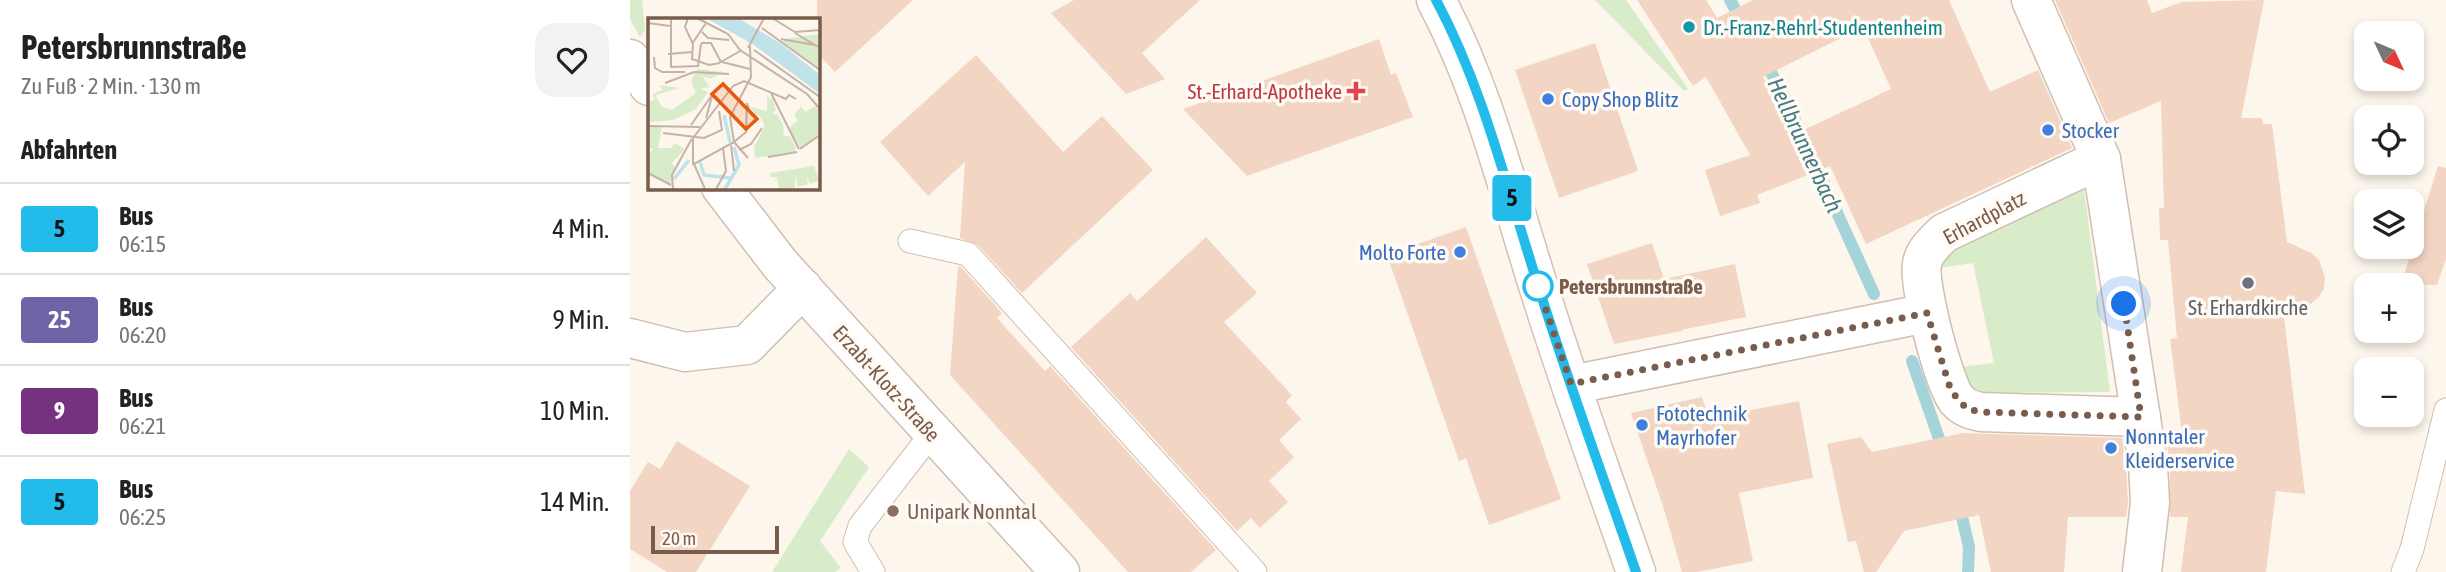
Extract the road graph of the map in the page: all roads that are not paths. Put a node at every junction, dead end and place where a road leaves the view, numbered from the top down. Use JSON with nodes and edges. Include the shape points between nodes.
{"nodes":[{"id":1,"x":1436,"y":0,"type":"edge"},
{"id":2,"x":2031,"y":0,"type":"edge"},
{"id":3,"x":630,"y":59,"type":"edge"},
{"id":4,"x":648,"y":85,"type":"edge"},
{"id":5,"x":2101,"y":159,"type":"junction"},
{"id":6,"x":723,"y":189,"type":"edge"},
{"id":7,"x":910,"y":241,"type":"dead end"},
{"id":8,"x":803,"y":288,"type":"junction"},
{"id":9,"x":1927,"y":313,"type":"junction"},
{"id":10,"x":630,"y":338,"type":"edge"},
{"id":11,"x":1571,"y":384,"type":"junction"},
{"id":12,"x":2446,"y":410,"type":"edge"},
{"id":13,"x":2141,"y":417,"type":"junction"},
{"id":14,"x":932,"y":433,"type":"junction"},
{"id":15,"x":873,"y":572,"type":"edge"},
{"id":16,"x":1060,"y":572,"type":"edge"},
{"id":17,"x":1255,"y":572,"type":"edge"},
{"id":18,"x":1636,"y":572,"type":"edge"},
{"id":19,"x":2142,"y":572,"type":"edge"},
{"id":20,"x":2403,"y":572,"type":"edge"}],
"edges":[{"from":1,"to":11,"type":"street","via":[[1490,124]]},
{"from":2,"to":5,"type":"street"},
{"from":3,"to":4,"type":"street"},
{"from":5,"to":9,"type":"street","name":"Erhardplatz","via":[[1944,233],[1922,264]]},
{"from":5,"to":13,"type":"street"},
{"from":6,"to":8,"type":"street","name":"Erzabt-Klotz-Straße"},
{"from":7,"to":17,"type":"lane","via":[[968,254]]},
{"from":8,"to":10,"type":"street","via":[[747,345],[685,352]]},
{"from":8,"to":14,"type":"street","name":"Erzabt-Klotz-Straße"},
{"from":9,"to":11,"type":"street"},
{"from":9,"to":13,"type":"street","name":"Erhardplatz","via":[[1951,391],[1967,409]]},
{"from":11,"to":18,"type":"street"},
{"from":12,"to":20,"type":"lane","via":[[2413,550]]},
{"from":13,"to":19,"type":"street","via":[[2150,503]]},
{"from":14,"to":15,"type":"lane","via":[[860,526],[855,542]]},
{"from":14,"to":16,"type":"street","name":"Erzabt-Klotz-Straße"}]}
